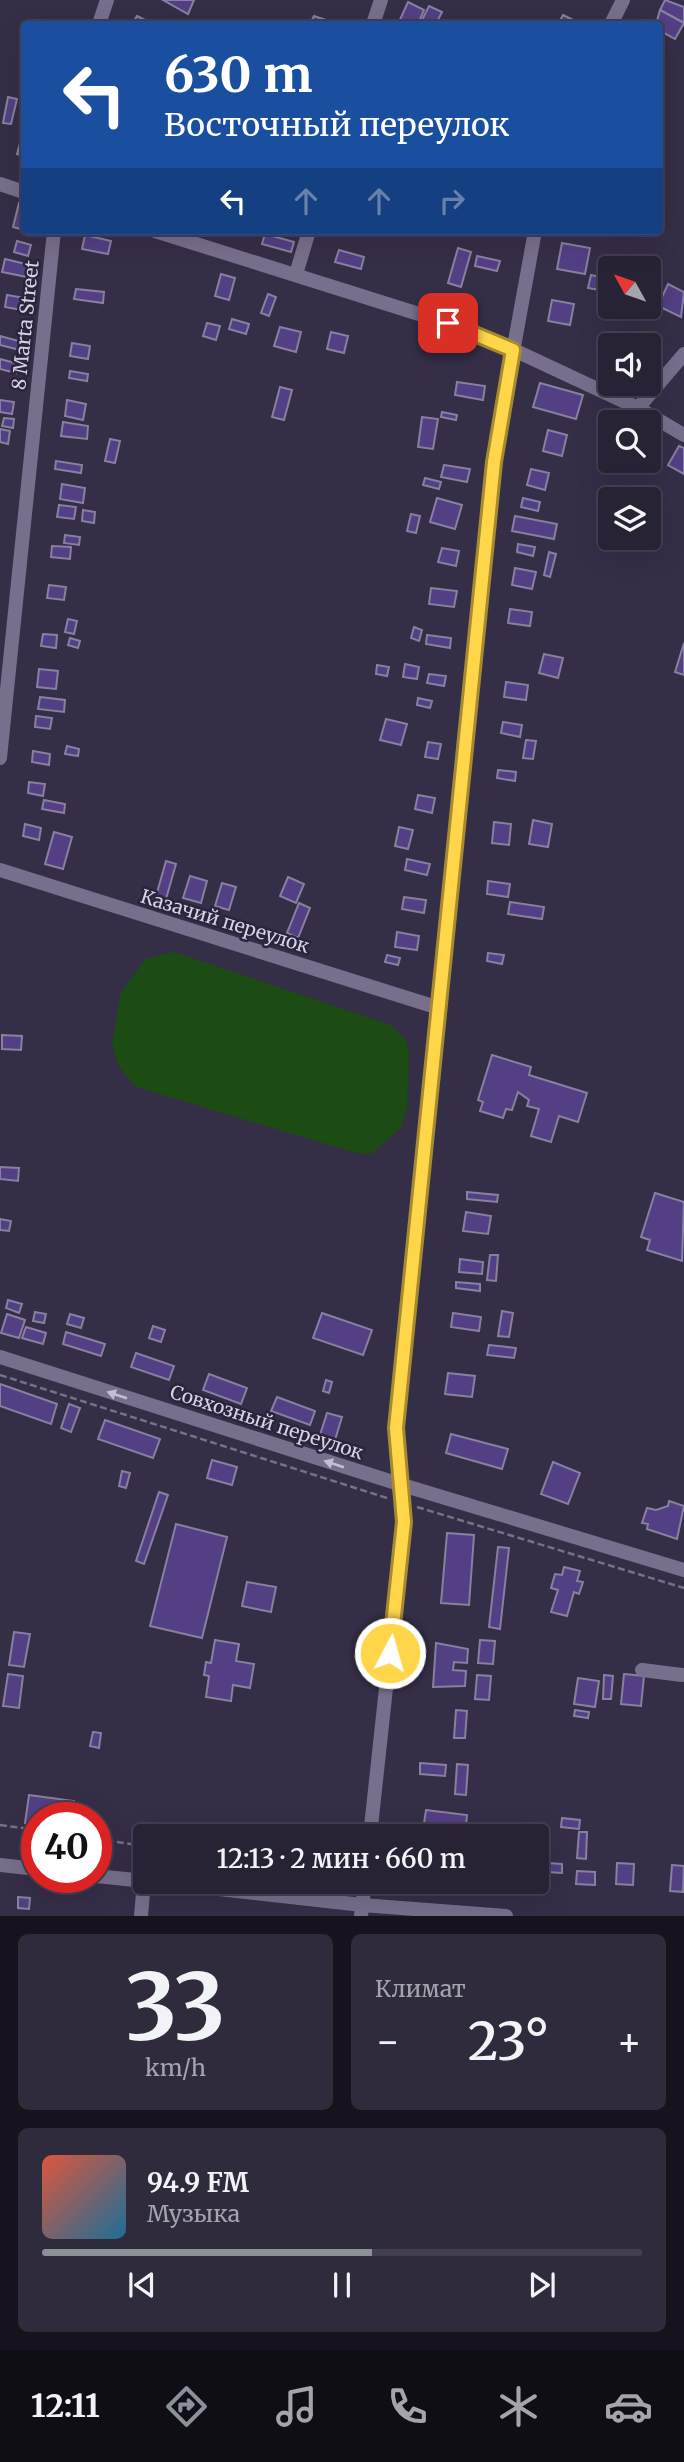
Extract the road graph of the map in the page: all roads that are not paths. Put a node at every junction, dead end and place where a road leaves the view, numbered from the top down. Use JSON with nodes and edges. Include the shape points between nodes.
{"nodes":[{"id":1,"x":107,"y":0,"type":"edge"},
{"id":2,"x":381,"y":0,"type":"edge"},
{"id":3,"x":624,"y":0,"type":"edge"},
{"id":4,"x":100,"y":21,"type":"edge"},
{"id":5,"x":374,"y":21,"type":"edge"},
{"id":6,"x":613,"y":21,"type":"edge"},
{"id":7,"x":0,"y":184,"type":"edge"},
{"id":8,"x":21,"y":191,"type":"edge"},
{"id":9,"x":54,"y":235,"type":"edge"},
{"id":10,"x":168,"y":235,"type":"edge"},
{"id":11,"x":308,"y":235,"type":"edge"},
{"id":12,"x":534,"y":235,"type":"edge"},
{"id":13,"x":296,"y":274,"type":"junction"},
{"id":14,"x":513,"y":350,"type":"junction"},
{"id":15,"x":684,"y":354,"type":"edge"},
{"id":16,"x":638,"y":408,"type":"junction"},
{"id":17,"x":684,"y":435,"type":"edge"},
{"id":18,"x":0,"y":758,"type":"edge"},
{"id":19,"x":0,"y":870,"type":"edge"},
{"id":20,"x":439,"y":1008,"type":"junction"},
{"id":21,"x":0,"y":1357,"type":"edge"},
{"id":22,"x":399,"y":1485,"type":"junction"},
{"id":23,"x":684,"y":1570,"type":"edge"},
{"id":24,"x":642,"y":1670,"type":"dead end"},
{"id":25,"x":683,"y":1673,"type":"edge"},
{"id":26,"x":371,"y":1824,"type":"edge"},
{"id":27,"x":0,"y":1865,"type":"edge"},
{"id":28,"x":21,"y":1867,"type":"edge"},
{"id":29,"x":112,"y":1877,"type":"edge"},
{"id":30,"x":133,"y":1879,"type":"edge"},
{"id":31,"x":144,"y":1894,"type":"edge"},
{"id":32,"x":240,"y":1894,"type":"edge"},
{"id":33,"x":362,"y":1911,"type":"edge"},
{"id":34,"x":141,"y":1916,"type":"edge"},
{"id":35,"x":506,"y":1916,"type":"edge"}],
"edges":[{"from":1,"to":4,"type":"street"},
{"from":2,"to":5,"type":"street"},
{"from":3,"to":6,"type":"street"},
{"from":7,"to":8,"type":"street"},
{"from":9,"to":18,"type":"street","name":"8 Marta Street"},
{"from":10,"to":13,"type":"street"},
{"from":11,"to":13,"type":"street"},
{"from":12,"to":14,"type":"street"},
{"from":13,"to":14,"type":"street","via":[[473,331]]},
{"from":14,"to":16,"type":"street"},
{"from":14,"to":20,"type":"street","via":[[494,462]]},
{"from":15,"to":16,"type":"street"},
{"from":16,"to":17,"type":"street"},
{"from":19,"to":20,"type":"street","name":"Казачий переулок"},
{"from":20,"to":22,"type":"street","via":[[396,1428]]},
{"from":22,"to":21,"type":"street","name":"Совхозный переулок","one_way":true},
{"from":22,"to":23,"type":"street","name":"Совхозный переулок"},
{"from":22,"to":26,"type":"street","via":[[404,1522]]},
{"from":24,"to":25,"type":"street"},
{"from":27,"to":28,"type":"street"},
{"from":29,"to":30,"type":"street"},
{"from":31,"to":34,"type":"street"},
{"from":32,"to":33,"type":"street"},
{"from":33,"to":35,"type":"street"}]}
